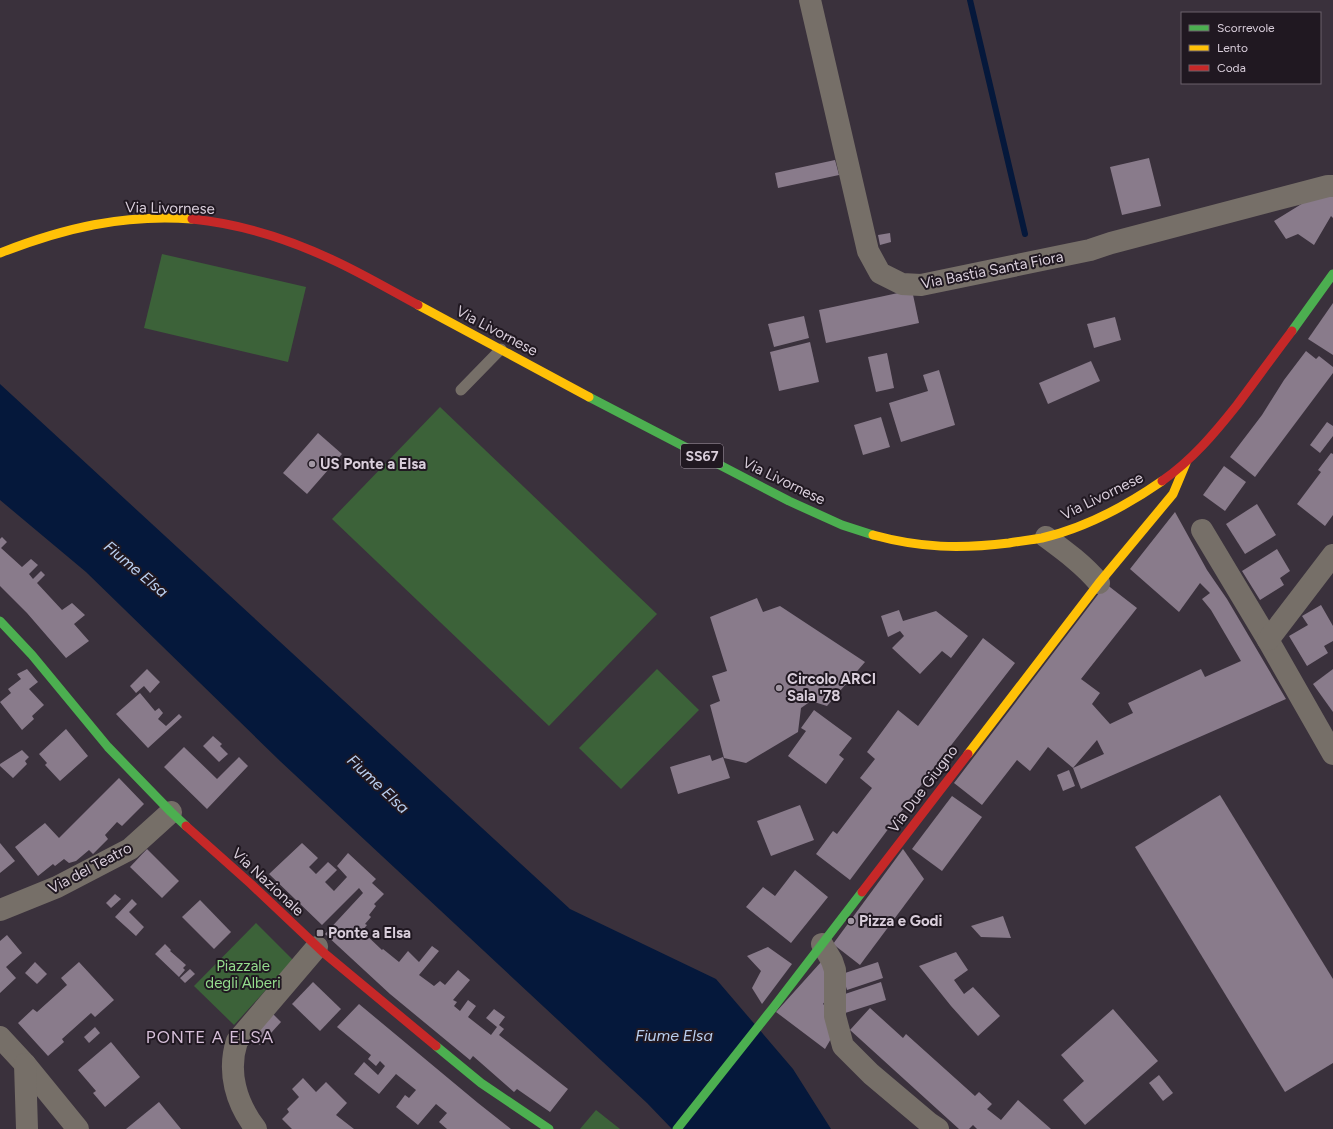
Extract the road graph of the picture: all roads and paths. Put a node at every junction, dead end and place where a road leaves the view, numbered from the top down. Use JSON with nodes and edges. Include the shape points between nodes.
{"nodes":[{"id":1,"x":810,"y":0,"type":"edge"},
{"id":2,"x":1333,"y":186,"type":"edge"},
{"id":3,"x":0,"y":253,"type":"edge"},
{"id":4,"x":1333,"y":274,"type":"edge"},
{"id":5,"x":501,"y":349,"type":"junction"},
{"id":6,"x":461,"y":390,"type":"dead end"},
{"id":7,"x":1186,"y":463,"type":"junction"},
{"id":8,"x":1202,"y":530,"type":"dead end"},
{"id":9,"x":1046,"y":537,"type":"junction"},
{"id":10,"x":1333,"y":555,"type":"edge"},
{"id":11,"x":1098,"y":583,"type":"junction"},
{"id":12,"x":0,"y":621,"type":"edge"},
{"id":13,"x":1268,"y":640,"type":"junction"},
{"id":14,"x":1333,"y":754,"type":"edge"},
{"id":15,"x":171,"y":812,"type":"junction"},
{"id":16,"x":0,"y":910,"type":"edge"},
{"id":17,"x":822,"y":944,"type":"junction"},
{"id":18,"x":317,"y":947,"type":"junction"},
{"id":19,"x":0,"y":1037,"type":"edge"},
{"id":20,"x":25,"y":1064,"type":"junction"},
{"id":21,"x":27,"y":1129,"type":"edge"},
{"id":22,"x":78,"y":1129,"type":"edge"},
{"id":23,"x":256,"y":1129,"type":"edge"},
{"id":24,"x":549,"y":1129,"type":"edge"},
{"id":25,"x":677,"y":1129,"type":"edge"},
{"id":26,"x":938,"y":1129,"type":"edge"}],
"edges":[{"from":1,"to":2,"type":"street","name":"Via Bastia Santa Fiora","via":[[868,251],[880,273],[902,284],[921,285],[1090,250]]},
{"from":3,"to":5,"type":"street","name":"Via Livornese","number":"SS67","via":[[52,234],[102,222],[163,219],[201,220],[230,225],[274,237],[335,261]]},
{"from":4,"to":7,"type":"street","name":"Via Livornese","number":"SS67","via":[[1285,342],[1215,432]]},
{"from":5,"to":6,"type":"lane"},
{"from":5,"to":9,"type":"street","name":"Via Livornese","number":"SS67","via":[[699,455],[810,511],[854,530],[888,540],[943,548],[1001,544]]},
{"from":7,"to":9,"type":"street","name":"Via Livornese","number":"SS67","via":[[1125,504],[1088,522]]},
{"from":7,"to":11,"type":"street","name":"Via Due Giugno","via":[[1173,494]]},
{"from":8,"to":13,"type":"street"},
{"from":9,"to":11,"type":"street","via":[[1073,556]]},
{"from":10,"to":13,"type":"street"},
{"from":11,"to":17,"type":"street","name":"Via Due Giugno"},
{"from":12,"to":15,"type":"street","name":"Via Nazionale","via":[[32,655],[108,747]]},
{"from":13,"to":14,"type":"street"},
{"from":15,"to":16,"type":"street","name":"Via del Teatro","via":[[130,849],[57,887]]},
{"from":15,"to":18,"type":"street","name":"Via Nazionale"},
{"from":17,"to":25,"type":"street","name":"Via Due Giugno"},
{"from":17,"to":26,"type":"street","via":[[835,970],[835,1016],[843,1046],[871,1074]]},
{"from":18,"to":23,"type":"street","via":[[237,1041],[233,1054],[234,1085],[247,1117]]},
{"from":18,"to":24,"type":"street","name":"Via Nazionale","via":[[481,1082]]},
{"from":19,"to":20,"type":"street"},
{"from":20,"to":21,"type":"street"},
{"from":20,"to":22,"type":"street"}]}
